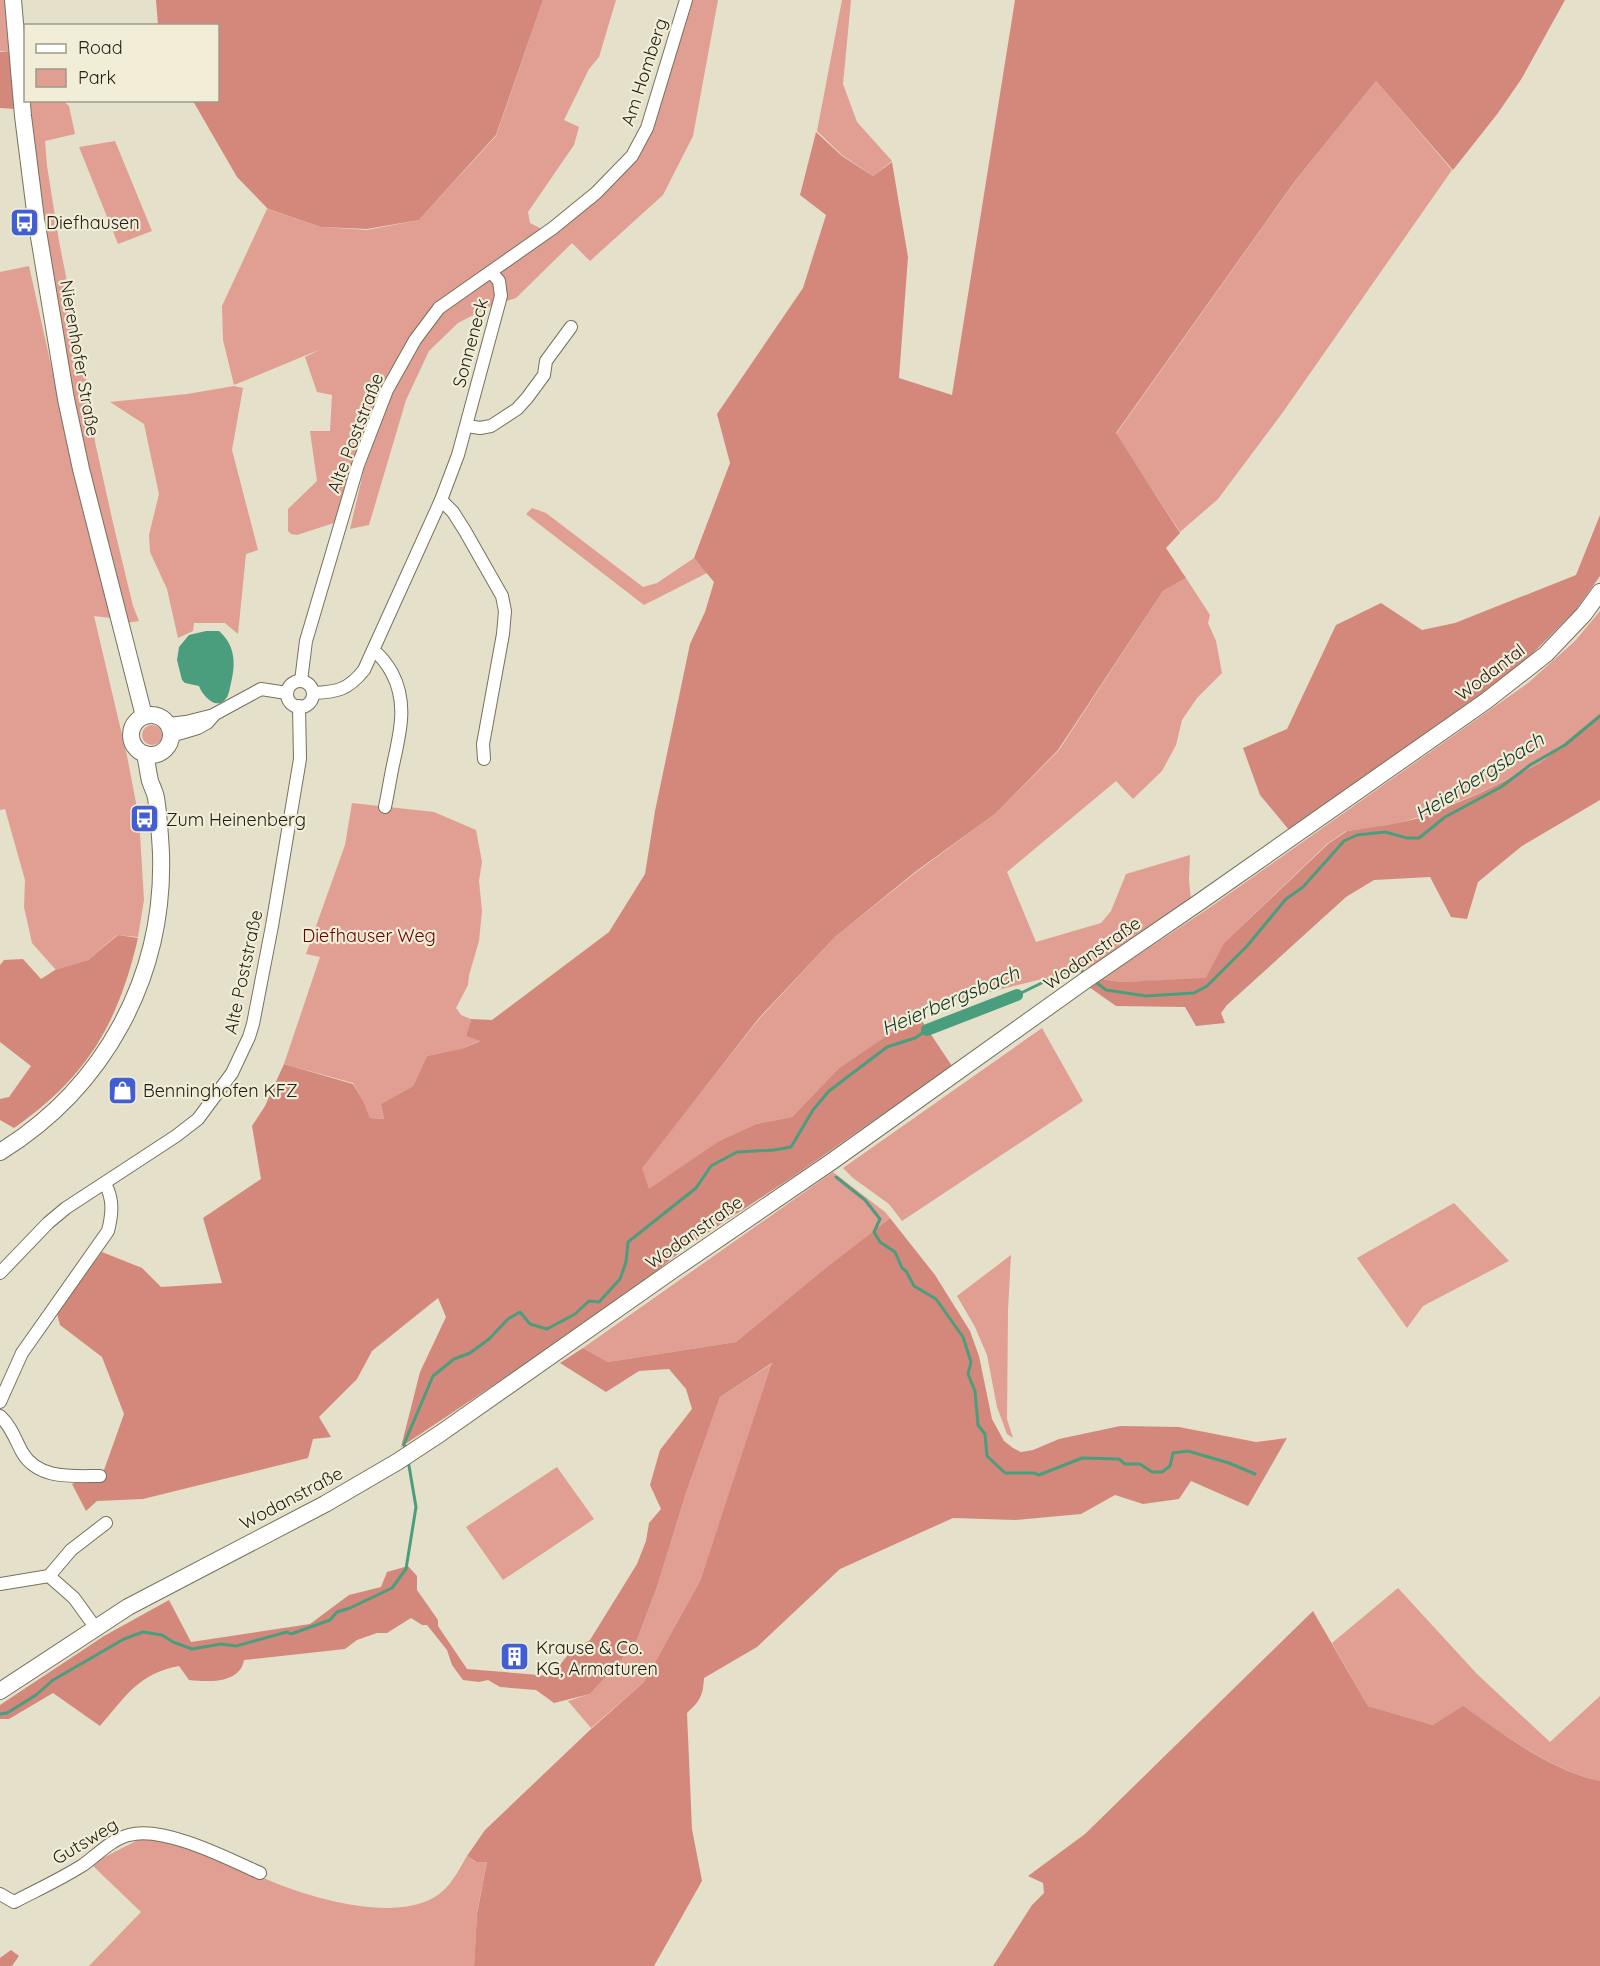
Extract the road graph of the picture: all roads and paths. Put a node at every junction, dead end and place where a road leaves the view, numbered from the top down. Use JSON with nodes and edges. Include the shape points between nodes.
{"nodes":[{"id":1,"x":13,"y":0,"type":"edge"},
{"id":2,"x":686,"y":0,"type":"edge"},
{"id":3,"x":553,"y":228,"type":"joint"},
{"id":4,"x":491,"y":272,"type":"junction"},
{"id":5,"x":571,"y":327,"type":"dead end"},
{"id":6,"x":467,"y":426,"type":"junction"},
{"id":7,"x":441,"y":500,"type":"junction"},
{"id":8,"x":1600,"y":592,"type":"edge"},
{"id":9,"x":374,"y":651,"type":"junction"},
{"id":10,"x":301,"y":681,"type":"junction"},
{"id":11,"x":287,"y":693,"type":"junction"},
{"id":12,"x":313,"y":693,"type":"junction"},
{"id":13,"x":299,"y":706,"type":"junction"},
{"id":14,"x":144,"y":716,"type":"junction"},
{"id":15,"x":167,"y":737,"type":"junction"},
{"id":16,"x":145,"y":754,"type":"junction"},
{"id":17,"x":484,"y":759,"type":"dead end"},
{"id":18,"x":1389,"y":769,"type":"joint"},
{"id":19,"x":156,"y":796,"type":"junction"},
{"id":20,"x":385,"y":807,"type":"dead end"},
{"id":21,"x":2,"y":1147,"type":"edge"},
{"id":22,"x":105,"y":1184,"type":"junction"},
{"id":23,"x":0,"y":1273,"type":"edge"},
{"id":24,"x":0,"y":1402,"type":"edge"},
{"id":25,"x":0,"y":1416,"type":"edge"},
{"id":26,"x":100,"y":1476,"type":"dead end"},
{"id":27,"x":106,"y":1523,"type":"dead end"},
{"id":28,"x":49,"y":1575,"type":"junction"},
{"id":29,"x":0,"y":1584,"type":"edge"},
{"id":30,"x":95,"y":1627,"type":"junction"},
{"id":31,"x":0,"y":1691,"type":"edge"},
{"id":32,"x":260,"y":1874,"type":"dead end"},
{"id":33,"x":0,"y":1894,"type":"edge"}],
"edges":[{"from":1,"to":14,"type":"main road","name":"Nierenhofer Straße","via":[[36,219],[66,399]]},
{"from":2,"to":3,"type":"street","name":"Am Homberg","via":[[647,128],[632,156],[596,193]]},
{"from":3,"to":4,"type":"street","name":"Alte Poststraße"},
{"from":4,"to":6,"type":"street","name":"Sonneneck","via":[[499,281],[501,296]]},
{"from":4,"to":10,"type":"street","name":"Alte Poststraße","via":[[439,308],[415,340],[387,390],[358,465],[306,641]]},
{"from":5,"to":6,"type":"street","via":[[546,361],[544,375],[517,409],[491,426]]},
{"from":6,"to":7,"type":"street","name":"Sonneneck"},
{"from":7,"to":9,"type":"street"},
{"from":7,"to":17,"type":"street","via":[[465,531],[502,596],[505,611],[483,744]]},
{"from":8,"to":18,"type":"main road","name":"Wodantal","via":[[1574,625],[1531,667]]},
{"from":9,"to":12,"type":"street","via":[[357,680],[346,688]]},
{"from":9,"to":20,"type":"street","via":[[391,670],[402,701]]},
{"from":10,"to":11,"type":"street","via":[[293,683]]},
{"from":10,"to":12,"type":"street"},
{"from":11,"to":13,"type":"street","via":[[292,704]]},
{"from":11,"to":15,"type":"street","via":[[261,689],[198,728]]},
{"from":12,"to":13,"type":"street","via":[[307,704]]},
{"from":13,"to":22,"type":"street","name":"Alte Poststraße","via":[[300,759],[249,1037],[232,1073],[198,1119]]},
{"from":14,"to":15,"type":"main road","via":[[163,718]]},
{"from":14,"to":16,"type":"main road","via":[[133,725],[131,736],[135,748]]},
{"from":15,"to":16,"type":"main road","via":[[155,754]]},
{"from":15,"to":19,"type":"main road","via":[[160,756]]},
{"from":16,"to":19,"type":"main road"},
{"from":18,"to":30,"type":"main road","name":"Wodanstraße","via":[[409,1455]]},
{"from":19,"to":21,"type":"main road","via":[[161,856],[159,908],[153,944],[135,997],[105,1053],[81,1084],[47,1118]]},
{"from":22,"to":23,"type":"street","name":"Alte Poststraße","via":[[48,1223]]},
{"from":22,"to":24,"type":"street","via":[[111,1194],[108,1231],[22,1353]]},
{"from":25,"to":26,"type":"street","via":[[36,1466],[64,1476]]},
{"from":27,"to":28,"type":"street","via":[[71,1550]]},
{"from":28,"to":29,"type":"street"},
{"from":28,"to":30,"type":"street","via":[[80,1604]]},
{"from":30,"to":31,"type":"main road","name":"Wodanstraße"},
{"from":32,"to":33,"type":"street","name":"Gutsweg","via":[[178,1840],[135,1834],[123,1837],[82,1865],[14,1902]]}]}
